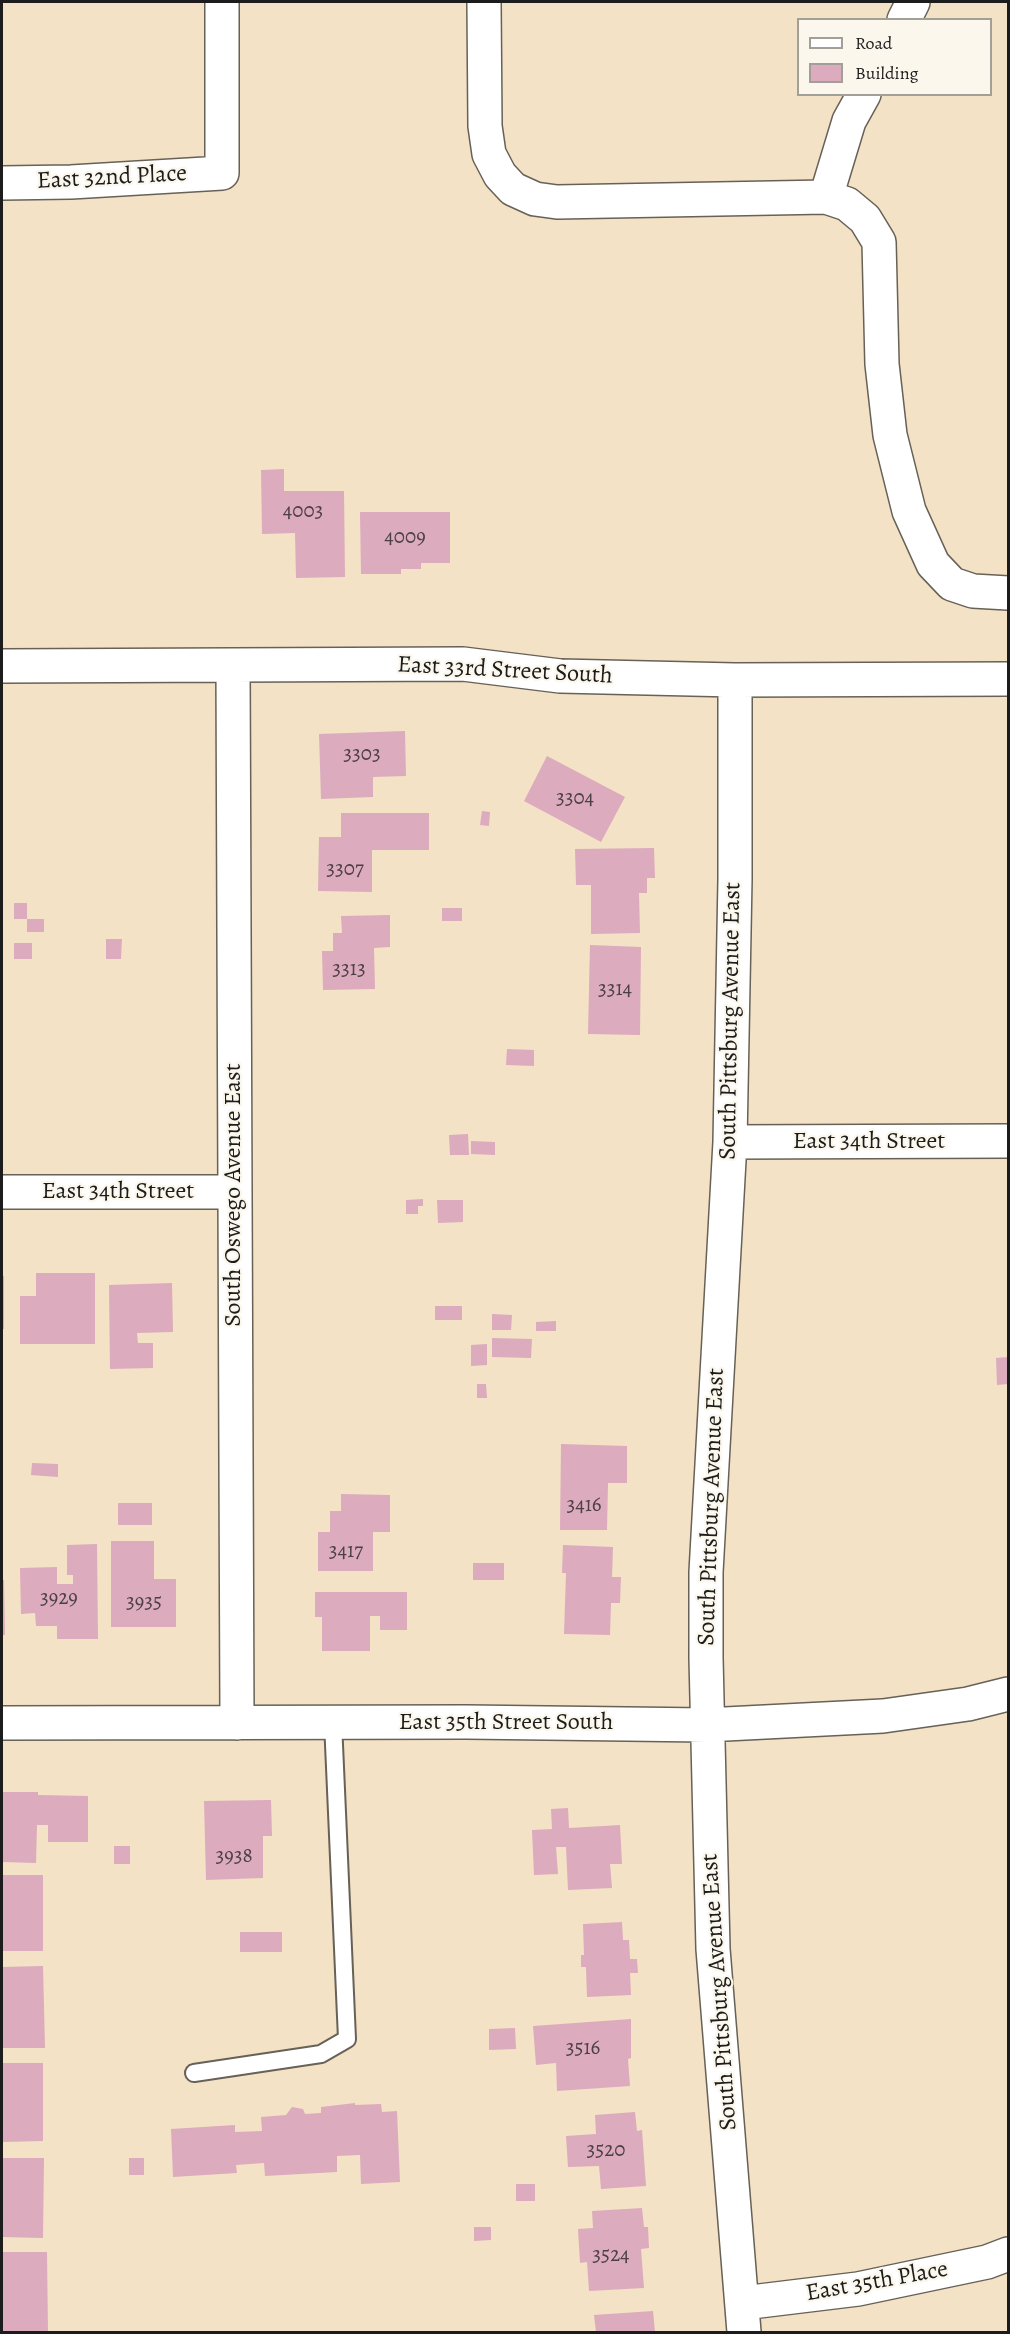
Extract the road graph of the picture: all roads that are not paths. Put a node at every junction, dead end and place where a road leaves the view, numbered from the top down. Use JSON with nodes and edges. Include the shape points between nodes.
{"nodes":[{"id":1,"x":222,"y":2,"type":"edge"},
{"id":2,"x":484,"y":2,"type":"edge"},
{"id":3,"x":914,"y":2,"type":"edge"},
{"id":4,"x":905,"y":18,"type":"edge"},
{"id":5,"x":863,"y":96,"type":"edge"},
{"id":6,"x":2,"y":183,"type":"edge"},
{"id":7,"x":826,"y":197,"type":"junction"},
{"id":8,"x":1008,"y":592,"type":"edge"},
{"id":9,"x":2,"y":666,"type":"edge"},
{"id":10,"x":233,"y":666,"type":"junction"},
{"id":11,"x":1008,"y":679,"type":"edge"},
{"id":12,"x":735,"y":680,"type":"junction"},
{"id":13,"x":1008,"y":1141,"type":"edge"},
{"id":14,"x":730,"y":1143,"type":"junction"},
{"id":15,"x":2,"y":1192,"type":"edge"},
{"id":16,"x":234,"y":1192,"type":"junction"},
{"id":17,"x":1008,"y":1694,"type":"edge"},
{"id":18,"x":333,"y":1722,"type":"junction"},
{"id":19,"x":237,"y":1723,"type":"junction"},
{"id":20,"x":2,"y":1724,"type":"edge"},
{"id":21,"x":706,"y":1725,"type":"junction"},
{"id":22,"x":194,"y":2073,"type":"dead end"},
{"id":23,"x":1008,"y":2254,"type":"edge"},
{"id":24,"x":744,"y":2318,"type":"edge"}],
"edges":[{"from":1,"to":6,"type":"street","name":"East 32nd Place","via":[[222,172],[71,183]]},
{"from":2,"to":7,"type":"street","via":[[485,126],[489,154],[500,176],[513,189],[535,199],[557,202]]},
{"from":3,"to":4,"type":"street"},
{"from":5,"to":7,"type":"street","via":[[849,121]]},
{"from":7,"to":8,"type":"street","via":[[847,204],[865,219],[879,242],[882,364],[890,435],[909,511],[933,564],[952,584],[973,591]]},
{"from":9,"to":10,"type":"street","name":"East 33rd Street South"},
{"from":10,"to":12,"type":"street","name":"East 33rd Street South","via":[[462,664],[560,676]]},
{"from":10,"to":16,"type":"street","name":"South Oswego Avenue East"},
{"from":11,"to":12,"type":"street","name":"East 33rd Street South"},
{"from":12,"to":14,"type":"street","name":"South Pittsburg Avenue East"},
{"from":13,"to":14,"type":"street","name":"East 34th Street"},
{"from":14,"to":21,"type":"street","name":"South Pittsburg Avenue East","via":[[706,1572]]},
{"from":15,"to":16,"type":"street","name":"East 34th Street"},
{"from":16,"to":19,"type":"street","name":"South Oswego Avenue East"},
{"from":17,"to":21,"type":"street","name":"East 35th Street South","via":[[883,1716]]},
{"from":18,"to":19,"type":"street","name":"East 35th Street South"},
{"from":18,"to":21,"type":"street","name":"East 35th Street South"},
{"from":18,"to":22,"type":"lane","via":[[347,2039],[321,2054]]},
{"from":19,"to":20,"type":"street","name":"East 35th Street South"},
{"from":21,"to":24,"type":"street","name":"South Pittsburg Avenue East","via":[[713,1949]]},
{"from":23,"to":24,"type":"street","name":"East 35th Place"}]}
